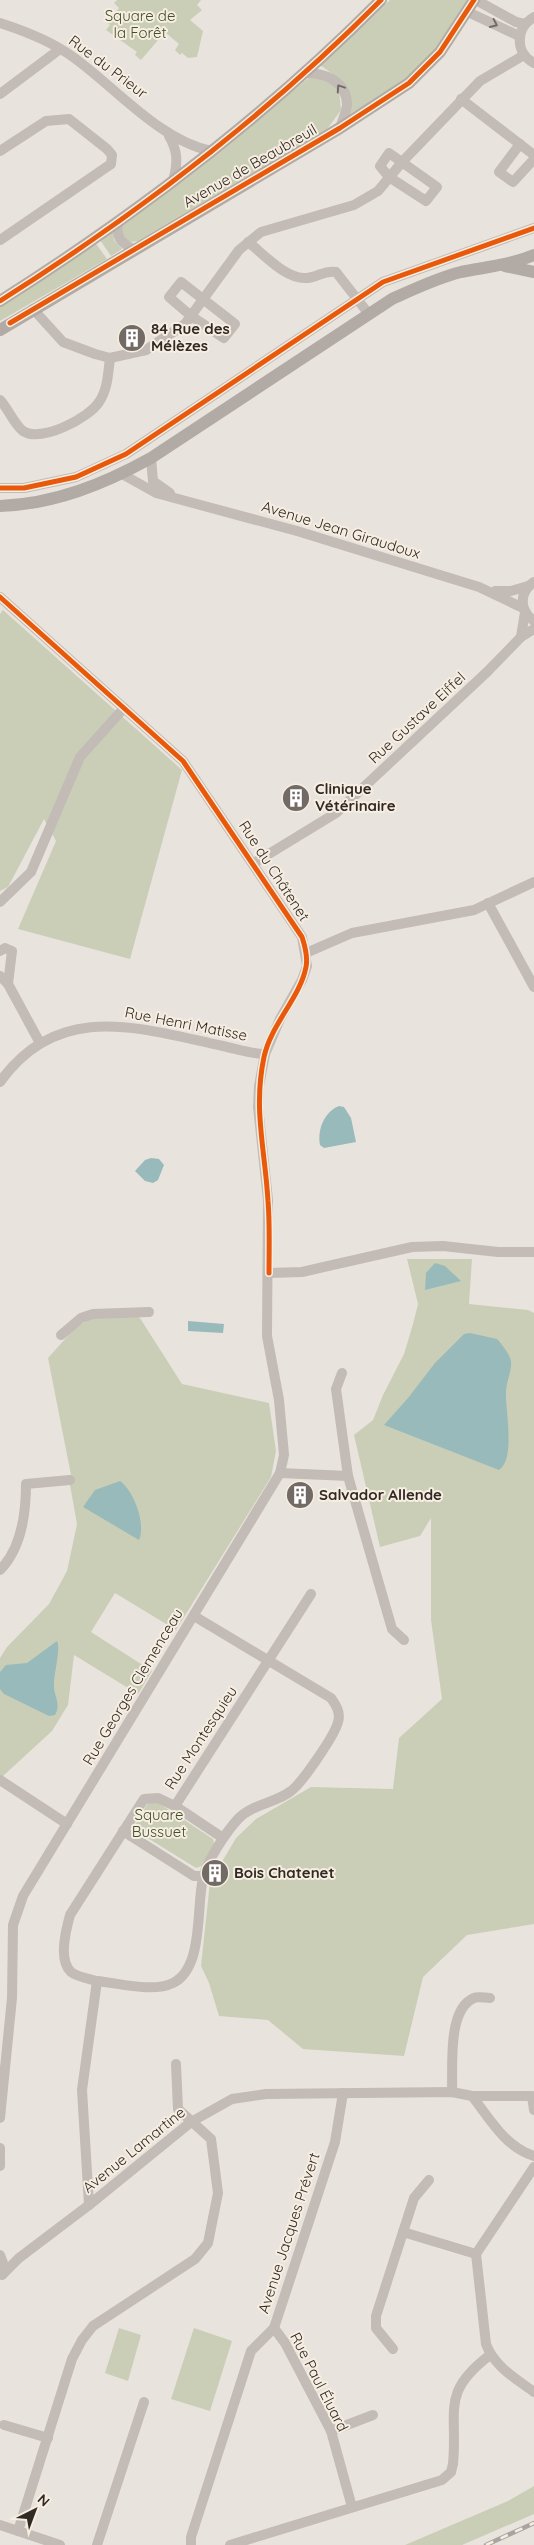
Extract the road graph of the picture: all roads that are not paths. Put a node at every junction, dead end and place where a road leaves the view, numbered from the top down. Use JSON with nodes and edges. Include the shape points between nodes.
{"nodes":[{"id":1,"x":381,"y":0,"type":"edge"},
{"id":2,"x":475,"y":0,"type":"edge"},
{"id":3,"x":468,"y":12,"type":"junction"},
{"id":4,"x":530,"y":21,"type":"edge"},
{"id":5,"x":0,"y":23,"type":"edge"},
{"id":6,"x":519,"y":36,"type":"junction"},
{"id":7,"x":60,"y":49,"type":"junction"},
{"id":8,"x":524,"y":55,"type":"junction"},
{"id":9,"x":534,"y":63,"type":"edge"},
{"id":10,"x":303,"y":73,"type":"junction"},
{"id":11,"x":0,"y":94,"type":"edge"},
{"id":12,"x":461,"y":99,"type":"junction"},
{"id":13,"x":340,"y":128,"type":"junction"},
{"id":14,"x":166,"y":130,"type":"junction"},
{"id":15,"x":520,"y":144,"type":"junction"},
{"id":16,"x":0,"y":151,"type":"edge"},
{"id":17,"x":211,"y":151,"type":"junction"},
{"id":18,"x":534,"y":157,"type":"edge"},
{"id":19,"x":403,"y":161,"type":"junction"},
{"id":20,"x":389,"y":177,"type":"junction"},
{"id":21,"x":174,"y":181,"type":"junction"},
{"id":22,"x":118,"y":221,"type":"junction"},
{"id":23,"x":534,"y":228,"type":"edge"},
{"id":24,"x":0,"y":240,"type":"edge"},
{"id":25,"x":248,"y":242,"type":"junction"},
{"id":26,"x":133,"y":249,"type":"junction"},
{"id":27,"x":534,"y":255,"type":"edge"},
{"id":28,"x":502,"y":266,"type":"junction"},
{"id":29,"x":534,"y":272,"type":"edge"},
{"id":30,"x":204,"y":298,"type":"junction"},
{"id":31,"x":358,"y":300,"type":"junction"},
{"id":32,"x":0,"y":301,"type":"edge"},
{"id":33,"x":33,"y":309,"type":"junction"},
{"id":34,"x":368,"y":313,"type":"junction"},
{"id":35,"x":191,"y":316,"type":"junction"},
{"id":36,"x":0,"y":330,"type":"edge"},
{"id":37,"x":110,"y":358,"type":"junction"},
{"id":38,"x":2,"y":405,"type":"edge"},
{"id":39,"x":151,"y":458,"type":"junction"},
{"id":40,"x":122,"y":474,"type":"junction"},
{"id":41,"x":0,"y":488,"type":"edge"},
{"id":42,"x":182,"y":499,"type":"junction"},
{"id":43,"x":0,"y":506,"type":"edge"},
{"id":44,"x":531,"y":584,"type":"edge"},
{"id":45,"x":491,"y":591,"type":"junction"},
{"id":46,"x":0,"y":597,"type":"edge"},
{"id":47,"x":524,"y":610,"type":"junction"},
{"id":48,"x":534,"y":621,"type":"edge"},
{"id":49,"x":534,"y":629,"type":"edge"},
{"id":50,"x":521,"y":637,"type":"junction"},
{"id":51,"x":124,"y":708,"type":"junction"},
{"id":52,"x":254,"y":864,"type":"junction"},
{"id":53,"x":534,"y":882,"type":"edge"},
{"id":54,"x":0,"y":902,"type":"edge"},
{"id":55,"x":488,"y":904,"type":"junction"},
{"id":56,"x":0,"y":951,"type":"edge"},
{"id":57,"x":306,"y":953,"type":"junction"},
{"id":58,"x":0,"y":976,"type":"edge"},
{"id":59,"x":8,"y":984,"type":"junction"},
{"id":60,"x":534,"y":987,"type":"edge"},
{"id":61,"x":40,"y":1043,"type":"junction"},
{"id":62,"x":265,"y":1054,"type":"junction"},
{"id":63,"x":0,"y":1082,"type":"edge"},
{"id":64,"x":534,"y":1252,"type":"edge"},
{"id":65,"x":269,"y":1273,"type":"junction"},
{"id":66,"x":150,"y":1312,"type":"dead end"},
{"id":67,"x":61,"y":1335,"type":"dead end"},
{"id":68,"x":342,"y":1373,"type":"dead end"},
{"id":69,"x":280,"y":1473,"type":"junction"},
{"id":70,"x":348,"y":1476,"type":"junction"},
{"id":71,"x":70,"y":1480,"type":"dead end"},
{"id":72,"x":0,"y":1570,"type":"edge"},
{"id":73,"x":311,"y":1594,"type":"dead end"},
{"id":74,"x":194,"y":1616,"type":"junction"},
{"id":75,"x":404,"y":1640,"type":"dead end"},
{"id":76,"x":269,"y":1661,"type":"junction"},
{"id":77,"x":0,"y":1780,"type":"edge"},
{"id":78,"x":175,"y":1806,"type":"junction"},
{"id":79,"x":67,"y":1824,"type":"junction"},
{"id":80,"x":123,"y":1832,"type":"junction"},
{"id":81,"x":223,"y":1838,"type":"junction"},
{"id":82,"x":204,"y":1876,"type":"junction"},
{"id":83,"x":97,"y":1981,"type":"junction"},
{"id":84,"x":490,"y":1998,"type":"dead end"},
{"id":85,"x":176,"y":2064,"type":"dead end"},
{"id":86,"x":452,"y":2092,"type":"junction"},
{"id":87,"x":343,"y":2093,"type":"junction"},
{"id":88,"x":533,"y":2094,"type":"edge"},
{"id":89,"x":472,"y":2096,"type":"junction"},
{"id":90,"x":534,"y":2110,"type":"edge"},
{"id":91,"x":0,"y":2118,"type":"edge"},
{"id":92,"x":191,"y":2122,"type":"junction"},
{"id":93,"x":0,"y":2148,"type":"edge"},
{"id":94,"x":534,"y":2156,"type":"edge"},
{"id":95,"x":0,"y":2166,"type":"edge"},
{"id":96,"x":534,"y":2167,"type":"edge"},
{"id":97,"x":429,"y":2180,"type":"dead end"},
{"id":98,"x":89,"y":2205,"type":"junction"},
{"id":99,"x":403,"y":2232,"type":"junction"},
{"id":100,"x":476,"y":2254,"type":"junction"},
{"id":101,"x":1,"y":2256,"type":"edge"},
{"id":102,"x":19,"y":2258,"type":"junction"},
{"id":103,"x":1,"y":2276,"type":"edge"},
{"id":104,"x":274,"y":2328,"type":"junction"},
{"id":105,"x":393,"y":2349,"type":"dead end"},
{"id":106,"x":490,"y":2355,"type":"junction"},
{"id":107,"x":534,"y":2392,"type":"edge"},
{"id":108,"x":144,"y":2402,"type":"dead end"},
{"id":109,"x":373,"y":2415,"type":"dead end"},
{"id":110,"x":4,"y":2425,"type":"dead end"},
{"id":111,"x":331,"y":2431,"type":"junction"},
{"id":112,"x":48,"y":2438,"type":"junction"},
{"id":113,"x":352,"y":2508,"type":"junction"},
{"id":114,"x":0,"y":2525,"type":"edge"},
{"id":115,"x":18,"y":2531,"type":"junction"},
{"id":116,"x":60,"y":2545,"type":"edge"},
{"id":117,"x":98,"y":2545,"type":"edge"},
{"id":118,"x":192,"y":2545,"type":"edge"},
{"id":119,"x":230,"y":2545,"type":"edge"}],
"edges":[{"from":1,"to":10,"type":"main road","name":"Avenue de Beaubreuil"},
{"from":2,"to":3,"type":"main road","name":"Avenue de Beaubreuil"},
{"from":2,"to":4,"type":"street","via":[[516,22]]},
{"from":3,"to":6,"type":"street","one_way":true},
{"from":3,"to":13,"type":"main road","name":"Avenue de Beaubreuil","via":[[440,52],[409,83]]},
{"from":4,"to":6,"type":"street"},
{"from":5,"to":7,"type":"street","name":"Rue du Prieur"},
{"from":6,"to":8,"type":"street"},
{"from":7,"to":11,"type":"street"},
{"from":7,"to":14,"type":"street","name":"Rue du Prieur"},
{"from":8,"to":9,"type":"street"},
{"from":8,"to":12,"type":"street","via":[[480,81]]},
{"from":13,"to":10,"type":"street","name":"Avenue de Beaubreuil","one_way":true,"via":[[347,105],[342,88],[331,77]]},
{"from":10,"to":17,"type":"main road","name":"Avenue de Beaubreuil"},
{"from":12,"to":15,"type":"street"},
{"from":12,"to":19,"type":"street"},
{"from":13,"to":26,"type":"main road","name":"Avenue de Beaubreuil"},
{"from":14,"to":17,"type":"street","name":"Rue du Prieur","via":[[182,142]]},
{"from":14,"to":21,"type":"street","name":"Rue du Prieur","via":[[176,147]]},
{"from":15,"to":18,"type":"street"},
{"from":15,"to":18,"type":"street","via":[[499,172],[513,182]]},
{"from":16,"to":24,"type":"street","via":[[46,121],[69,119],[107,148],[112,156],[111,164]]},
{"from":17,"to":21,"type":"main road","name":"Avenue de Beaubreuil"},
{"from":19,"to":20,"type":"street"},
{"from":19,"to":20,"type":"street","via":[[389,153],[380,166]]},
{"from":19,"to":20,"type":"street","via":[[437,187],[426,201]]},
{"from":20,"to":25,"type":"street","via":[[378,192],[354,205],[261,232]]},
{"from":21,"to":22,"type":"main road","name":"Avenue de Beaubreuil"},
{"from":22,"to":26,"type":"street","via":[[120,242]]},
{"from":22,"to":32,"type":"main road","name":"Avenue de Beaubreuil"},
{"from":23,"to":31,"type":"street","via":[[383,282]]},
{"from":25,"to":30,"type":"street"},
{"from":25,"to":31,"type":"street","via":[[294,278],[312,278],[320,273],[336,272]]},
{"from":26,"to":33,"type":"main road","name":"Avenue de Beaubreuil"},
{"from":27,"to":28,"type":"main road"},
{"from":28,"to":29,"type":"main road"},
{"from":28,"to":34,"type":"main road","via":[[460,273],[419,286]]},
{"from":30,"to":35,"type":"street"},
{"from":30,"to":35,"type":"street","via":[[181,282],[169,297]]},
{"from":30,"to":35,"type":"street","via":[[235,324],[224,338]]},
{"from":31,"to":34,"type":"street"},
{"from":31,"to":41,"type":"street","via":[[126,454],[76,477],[24,488]]},
{"from":33,"to":36,"type":"main road","name":"Avenue de Beaubreuil"},
{"from":33,"to":37,"type":"street","via":[[63,342]]},
{"from":34,"to":39,"type":"main road"},
{"from":35,"to":37,"type":"street","via":[[186,324],[146,350]]},
{"from":37,"to":38,"type":"street","via":[[107,384],[99,403],[86,416],[64,427],[36,434],[24,431]]},
{"from":39,"to":40,"type":"main road"},
{"from":39,"to":42,"type":"street","name":"Avenue Jean Giraudoux","via":[[153,481],[161,489]]},
{"from":40,"to":42,"type":"street","name":"Avenue Jean Giraudoux","via":[[156,493]]},
{"from":40,"to":43,"type":"main road","via":[[78,493]]},
{"from":42,"to":45,"type":"street","name":"Avenue Jean Giraudoux"},
{"from":44,"to":45,"type":"street","name":"Avenue Jean Giraudoux","via":[[511,591]]},
{"from":44,"to":47,"type":"street","via":[[523,596]]},
{"from":45,"to":47,"type":"street","name":"Avenue Jean Giraudoux"},
{"from":46,"to":51,"type":"street","name":"Rue du Châtenet"},
{"from":47,"to":48,"type":"street","name":"Avenue Jean Giraudoux"},
{"from":47,"to":50,"type":"street"},
{"from":49,"to":50,"type":"street","name":"Rue Gustave Eiffel"},
{"from":50,"to":52,"type":"street","name":"Rue Gustave Eiffel","via":[[336,813]]},
{"from":51,"to":52,"type":"street","name":"Rue du Châtenet","via":[[184,761]]},
{"from":51,"to":54,"type":"street","via":[[80,757],[31,872]]},
{"from":52,"to":57,"type":"street","name":"Rue du Châtenet","via":[[302,937]]},
{"from":53,"to":55,"type":"street"},
{"from":55,"to":57,"type":"street","via":[[474,910],[352,933]]},
{"from":55,"to":60,"type":"street"},
{"from":56,"to":59,"type":"street","via":[[5,948],[12,951]]},
{"from":57,"to":62,"type":"street","name":"Rue du Châtenet","via":[[307,966],[302,980],[280,1018]]},
{"from":58,"to":59,"type":"street"},
{"from":59,"to":61,"type":"street"},
{"from":61,"to":62,"type":"street","name":"Rue Henri Matisse","via":[[78,1027],[129,1027]]},
{"from":61,"to":63,"type":"street","name":"Rue Henri Matisse","via":[[10,1067]]},
{"from":62,"to":65,"type":"street","name":"Rue du Châtenet","via":[[258,1107],[268,1200]]},
{"from":64,"to":65,"type":"street","via":[[412,1247],[302,1272]]},
{"from":65,"to":69,"type":"street","name":"Rue Georges Clemenceau","via":[[267,1336],[279,1400],[284,1455]]},
{"from":66,"to":67,"type":"street","via":[[93,1314],[81,1318]]},
{"from":68,"to":70,"type":"street","via":[[336,1388]]},
{"from":69,"to":70,"type":"street"},
{"from":69,"to":74,"type":"street","name":"Rue Georges Clemenceau"},
{"from":70,"to":75,"type":"street","via":[[392,1629]]},
{"from":71,"to":72,"type":"street","via":[[26,1484],[26,1512],[19,1534]]},
{"from":73,"to":76,"type":"street","name":"Rue Montesquieu"},
{"from":74,"to":76,"type":"street"},
{"from":74,"to":79,"type":"street","name":"Rue Georges Clemenceau"},
{"from":76,"to":78,"type":"street","name":"Rue Montesquieu"},
{"from":76,"to":81,"type":"street","via":[[331,1698],[338,1708],[338,1722],[303,1781],[290,1792],[239,1818]]},
{"from":77,"to":79,"type":"street"},
{"from":78,"to":80,"type":"street","name":"Rue Montesquieu","via":[[158,1798],[144,1799]]},
{"from":78,"to":81,"type":"street"},
{"from":79,"to":91,"type":"street","name":"Rue Georges Clemenceau","via":[[23,1896],[13,1925],[12,1998]]},
{"from":80,"to":82,"type":"street","via":[[194,1876]]},
{"from":80,"to":83,"type":"street","name":"Rue Montesquieu","via":[[70,1915],[66,1928],[64,1962],[72,1973]]},
{"from":81,"to":82,"type":"street"},
{"from":82,"to":83,"type":"street","via":[[193,1956],[186,1973],[172,1983],[154,1987]]},
{"from":83,"to":98,"type":"street","via":[[82,2090]]},
{"from":84,"to":86,"type":"street","via":[[475,1997],[463,2006],[455,2024]]},
{"from":85,"to":92,"type":"street","via":[[178,2109]]},
{"from":86,"to":87,"type":"street","name":"Avenue Lamartine"},
{"from":86,"to":89,"type":"street","name":"Avenue Lamartine"},
{"from":87,"to":92,"type":"street","name":"Avenue Lamartine","via":[[266,2094],[232,2099]]},
{"from":87,"to":104,"type":"street","name":"Avenue Jacques Prévert","via":[[335,2142]]},
{"from":88,"to":89,"type":"street","name":"Avenue Lamartine"},
{"from":88,"to":90,"type":"street"},
{"from":89,"to":94,"type":"street","via":[[507,2141]]},
{"from":92,"to":98,"type":"street","name":"Avenue Lamartine"},
{"from":92,"to":112,"type":"street","via":[[211,2140],[218,2193],[208,2243],[195,2259],[93,2326],[72,2358]]},
{"from":93,"to":95,"type":"street"},
{"from":96,"to":100,"type":"street"},
{"from":97,"to":99,"type":"street","via":[[414,2198]]},
{"from":98,"to":102,"type":"street","name":"Avenue Lamartine"},
{"from":99,"to":100,"type":"street"},
{"from":99,"to":105,"type":"street","via":[[376,2316],[376,2328]]},
{"from":100,"to":106,"type":"street"},
{"from":101,"to":102,"type":"street"},
{"from":101,"to":103,"type":"street"},
{"from":102,"to":103,"type":"street","name":"Avenue Lamartine"},
{"from":104,"to":111,"type":"street","name":"Rue Paul Éluard"},
{"from":104,"to":118,"type":"street","name":"Avenue Jacques Prévert","via":[[251,2351]]},
{"from":106,"to":107,"type":"street"},
{"from":106,"to":113,"type":"street","via":[[474,2366],[456,2390],[451,2472],[442,2480]]},
{"from":108,"to":117,"type":"street"},
{"from":109,"to":111,"type":"street"},
{"from":110,"to":112,"type":"street"},
{"from":111,"to":113,"type":"street","name":"Rue Paul Éluard"},
{"from":112,"to":115,"type":"street"},
{"from":113,"to":119,"type":"street"},
{"from":114,"to":115,"type":"street"},
{"from":115,"to":116,"type":"street"}]}
